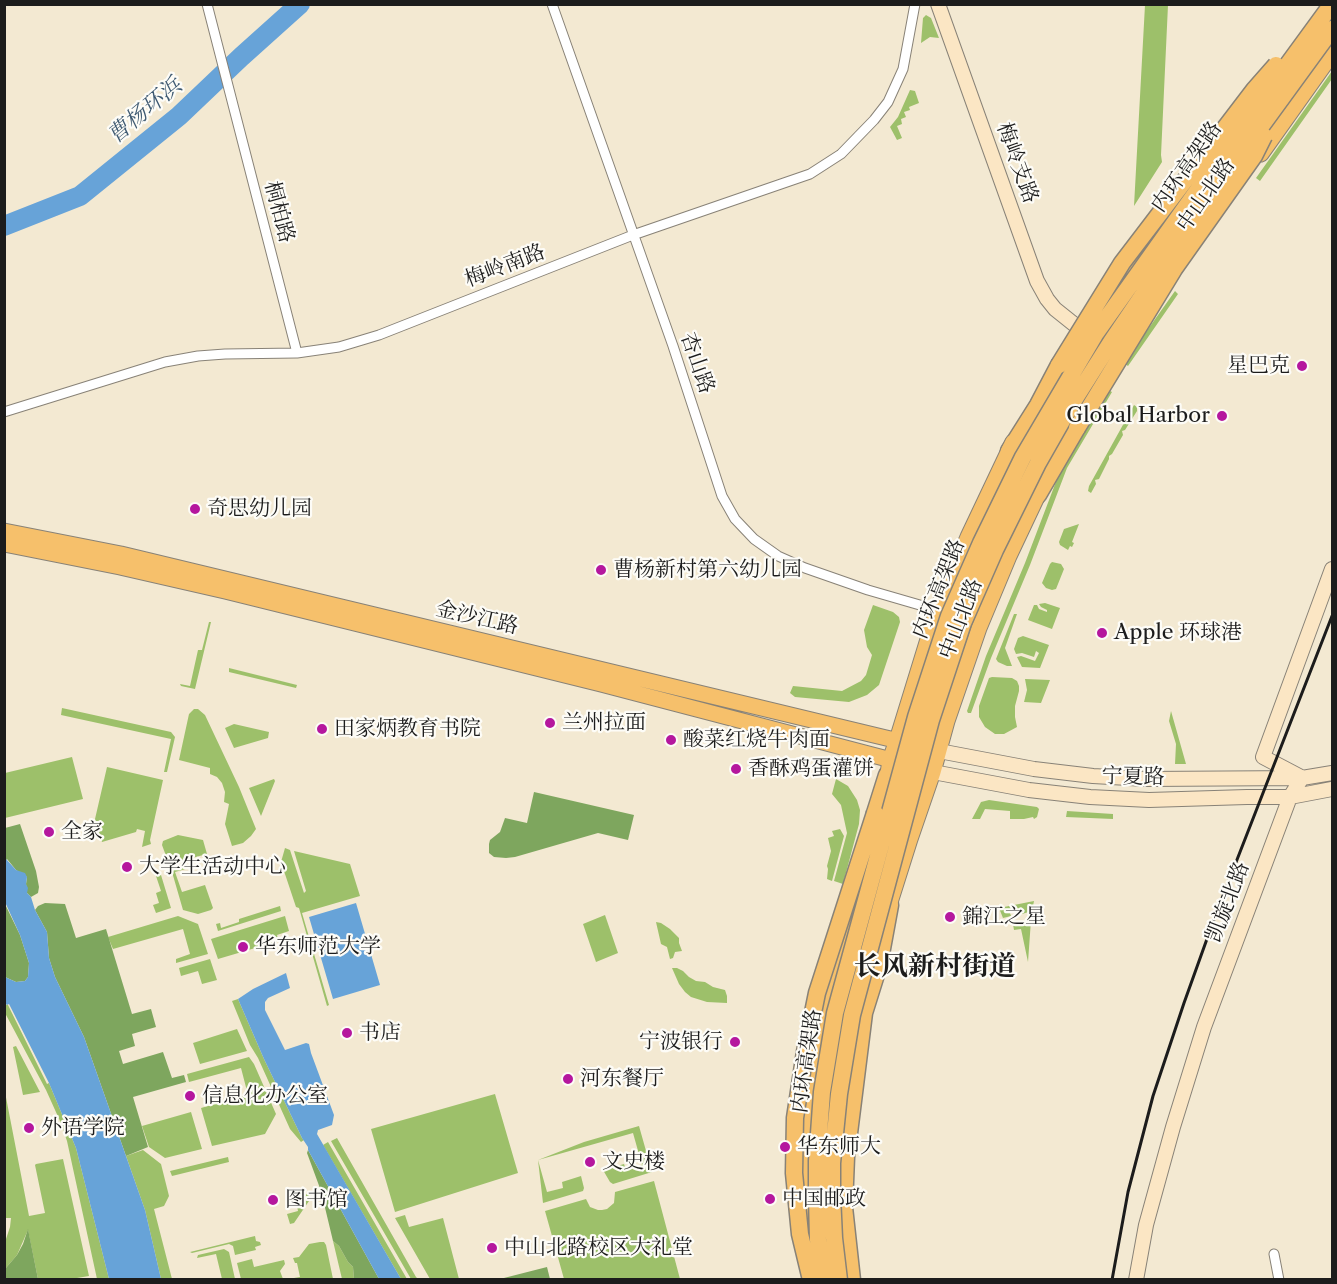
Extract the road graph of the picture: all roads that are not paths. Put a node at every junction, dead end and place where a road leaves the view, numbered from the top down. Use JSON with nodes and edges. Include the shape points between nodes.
{"nodes":[{"id":1,"x":207,"y":4,"type":"edge"},
{"id":2,"x":552,"y":4,"type":"edge"},
{"id":3,"x":915,"y":4,"type":"edge"},
{"id":4,"x":938,"y":4,"type":"edge"},
{"id":5,"x":1322,"y":4,"type":"edge"},
{"id":6,"x":1331,"y":4,"type":"edge"},
{"id":7,"x":1332,"y":29,"type":"edge"},
{"id":8,"x":1332,"y":54,"type":"edge"},
{"id":9,"x":1260,"y":89,"type":"junction"},
{"id":10,"x":1287,"y":91,"type":"junction"},
{"id":11,"x":633,"y":235,"type":"junction"},
{"id":12,"x":1075,"y":325,"type":"junction"},
{"id":13,"x":297,"y":352,"type":"junction"},
{"id":14,"x":4,"y":412,"type":"edge"},
{"id":15,"x":1009,"y":451,"type":"junction"},
{"id":16,"x":1038,"y":495,"type":"junction"},
{"id":17,"x":4,"y":531,"type":"edge"},
{"id":18,"x":4,"y":544,"type":"edge"},
{"id":19,"x":1332,"y":568,"type":"edge"},
{"id":20,"x":937,"y":610,"type":"junction"},
{"id":21,"x":897,"y":740,"type":"junction"},
{"id":22,"x":939,"y":751,"type":"junction"},
{"id":23,"x":889,"y":768,"type":"junction"},
{"id":24,"x":933,"y":772,"type":"junction"},
{"id":25,"x":1332,"y":773,"type":"edge"},
{"id":26,"x":1302,"y":778,"type":"junction"},
{"id":27,"x":1332,"y":789,"type":"edge"},
{"id":28,"x":1290,"y":797,"type":"junction"},
{"id":29,"x":890,"y":905,"type":"junction"},
{"id":30,"x":811,"y":1104,"type":"junction"},
{"id":31,"x":1274,"y":1254,"type":"dead end"},
{"id":32,"x":805,"y":1280,"type":"edge"},
{"id":33,"x":812,"y":1280,"type":"edge"},
{"id":34,"x":818,"y":1280,"type":"edge"},
{"id":35,"x":824,"y":1280,"type":"edge"},
{"id":36,"x":839,"y":1280,"type":"edge"},
{"id":37,"x":850,"y":1280,"type":"edge"},
{"id":38,"x":1136,"y":1280,"type":"edge"},
{"id":39,"x":1279,"y":1280,"type":"edge"}],
"edges":[{"from":1,"to":13,"type":"street","name":"桐柏路"},
{"from":2,"to":11,"type":"street","name":"杏山路"},
{"from":3,"to":11,"type":"street","name":"梅岭南路","via":[[897,84],[874,120],[841,154],[810,174]]},
{"from":4,"to":12,"type":"street","name":"梅岭支路","via":[[1037,281],[1055,309]]},
{"from":5,"to":9,"type":"main road","name":"中山北路"},
{"from":6,"to":15,"type":"highway","bridge":true,"via":[[1254,90],[1122,264]]},
{"from":6,"to":35,"type":"highway","name":"内环高架路","bridge":true,"via":[[1096,333],[1023,457],[949,616],[916,717],[835,1013],[822,1092],[817,1161],[818,1240]]},
{"from":7,"to":10,"type":"highway","name":"内环高架路","bridge":true},
{"from":8,"to":16,"type":"main road","name":"中山北路","via":[[1108,371]]},
{"from":9,"to":12,"type":"main road","name":"中山北路","via":[[1234,106],[1116,261]]},
{"from":9,"to":15,"type":"main road","name":"中山北路","via":[[1077,346],[1031,428]]},
{"from":10,"to":16,"type":"highway","bridge":true,"via":[[1254,156],[1174,269]]},
{"from":10,"to":36,"type":"highway","name":"内环高架路","bridge":true,"via":[[1189,227],[1071,405],[1033,473],[963,623],[928,730],[852,1015],[838,1094],[832,1163]]},
{"from":11,"to":13,"type":"street","name":"梅岭南路","via":[[379,334],[339,347]]},
{"from":11,"to":20,"type":"street","name":"杏山路","via":[[722,496],[735,519],[778,556],[868,590]]},
{"from":12,"to":15,"type":"main road","name":"中山北路"},
{"from":13,"to":14,"type":"street","name":"梅岭南路","via":[[198,356],[165,362]]},
{"from":15,"to":20,"type":"main road","name":"中山北路"},
{"from":16,"to":22,"type":"main road","name":"中山北路","via":[[979,628]]},
{"from":17,"to":21,"type":"main road","name":"金沙江路","via":[[121,554]]},
{"from":18,"to":23,"type":"main road","name":"金沙江路","via":[[225,591],[601,684]]},
{"from":19,"to":26,"type":"street","via":[[1263,757]]},
{"from":20,"to":21,"type":"main road","name":"中山北路"},
{"from":21,"to":22,"type":"main road","name":"金沙江路"},
{"from":21,"to":23,"type":"main road","name":"中山北路"},
{"from":22,"to":24,"type":"main road","name":"中山北路"},
{"from":22,"to":26,"type":"street","name":"宁夏路","via":[[1093,776]]},
{"from":23,"to":24,"type":"main road","name":"金沙江路"},
{"from":23,"to":30,"type":"main road","name":"中山北路","via":[[879,828],[821,1015]]},
{"from":23,"to":33,"type":"highway","bridge":true,"via":[[817,993],[795,1118],[794,1173],[800,1234]]},
{"from":24,"to":28,"type":"street","name":"宁夏路","via":[[1090,797]]},
{"from":24,"to":29,"type":"main road","name":"中山北路"},
{"from":25,"to":26,"type":"street","name":"宁夏路"},
{"from":26,"to":28,"type":"street","name":"凯旋北路"},
{"from":27,"to":28,"type":"street","name":"宁夏路"},
{"from":28,"to":38,"type":"street","name":"凯旋北路","via":[[1204,1027],[1149,1214]]},
{"from":29,"to":37,"type":"highway","via":[[879,964],[864,1013],[846,1157],[844,1207]]},
{"from":29,"to":37,"type":"main road","name":"中山北路","via":[[857,1014],[840,1142],[838,1194]]},
{"from":30,"to":32,"type":"main road","name":"中山北路","via":[[793,1146],[796,1219]]},
{"from":30,"to":34,"type":"main road","name":"中山北路","via":[[806,1162],[809,1231]]},
{"from":31,"to":39,"type":"street"}]}
